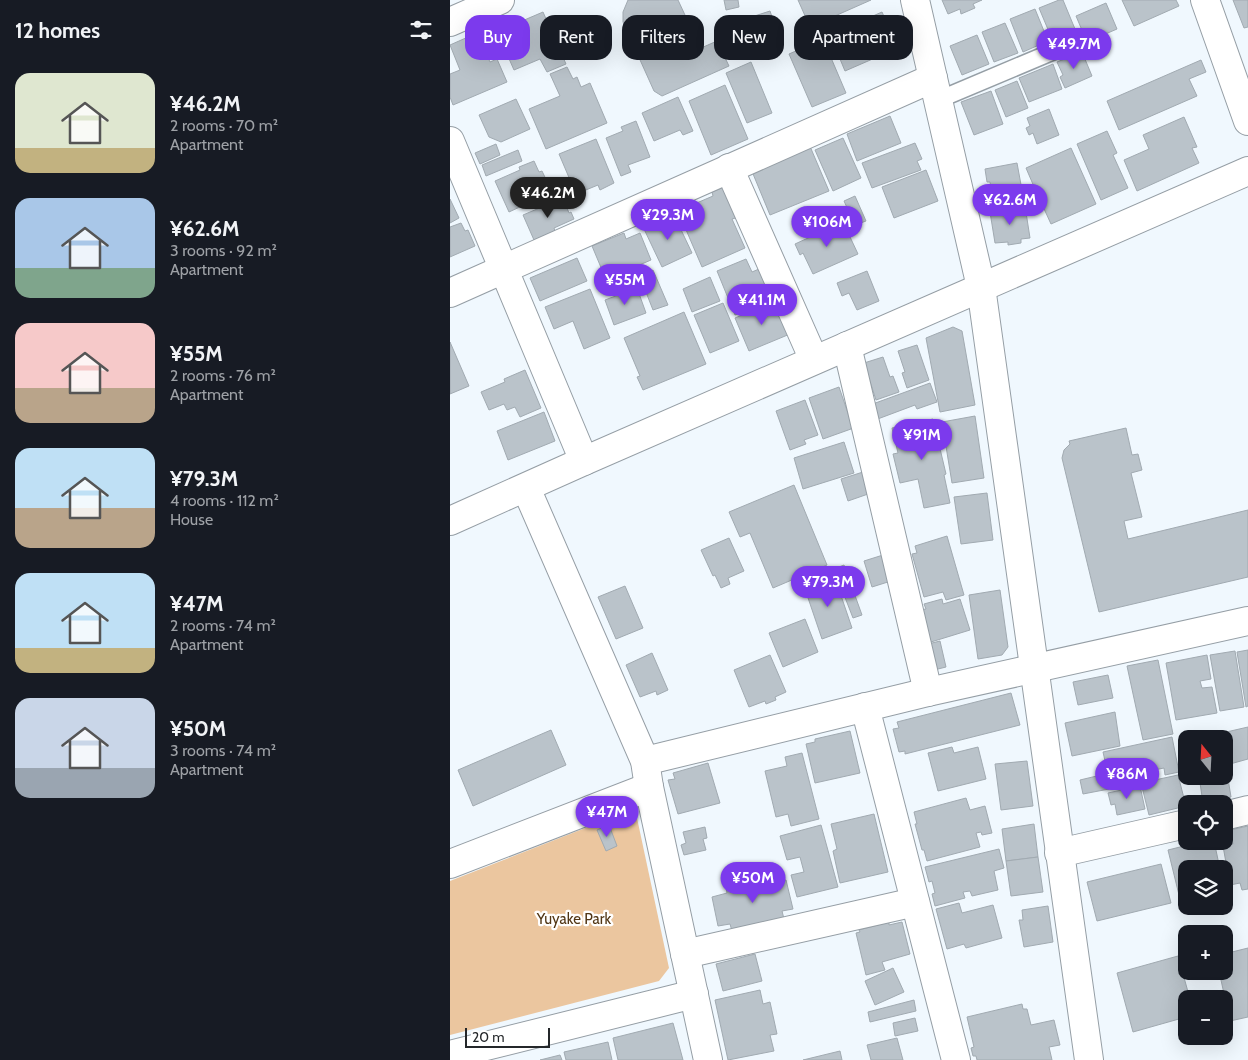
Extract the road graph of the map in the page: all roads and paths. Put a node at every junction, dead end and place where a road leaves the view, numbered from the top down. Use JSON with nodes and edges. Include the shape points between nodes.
{"nodes":[{"id":1,"x":500,"y":0,"type":"edge"},
{"id":2,"x":915,"y":0,"type":"edge"},
{"id":3,"x":1205,"y":0,"type":"edge"},
{"id":4,"x":450,"y":22,"type":"edge"},
{"id":5,"x":1078,"y":41,"type":"dead end"},
{"id":6,"x":935,"y":89,"type":"junction"},
{"id":7,"x":1248,"y":121,"type":"edge"},
{"id":8,"x":450,"y":141,"type":"edge"},
{"id":9,"x":729,"y":168,"type":"junction"},
{"id":10,"x":1248,"y":171,"type":"edge"},
{"id":11,"x":505,"y":270,"type":"junction"},
{"id":12,"x":981,"y":288,"type":"junction"},
{"id":13,"x":450,"y":293,"type":"edge"},
{"id":14,"x":847,"y":346,"type":"junction"},
{"id":15,"x":814,"y":360,"type":"junction"},
{"id":16,"x":584,"y":461,"type":"junction"},
{"id":17,"x":526,"y":488,"type":"junction"},
{"id":18,"x":450,"y":521,"type":"edge"},
{"id":19,"x":1248,"y":620,"type":"edge"},
{"id":20,"x":1034,"y":668,"type":"junction"},
{"id":21,"x":928,"y":692,"type":"junction"},
{"id":22,"x":865,"y":708,"type":"junction"},
{"id":23,"x":647,"y":774,"type":"junction"},
{"id":24,"x":1248,"y":810,"type":"edge"},
{"id":25,"x":1233,"y":814,"type":"edge"},
{"id":26,"x":1178,"y":826,"type":"edge"},
{"id":27,"x":1059,"y":853,"type":"junction"},
{"id":28,"x":450,"y":864,"type":"edge"},
{"id":29,"x":915,"y":902,"type":"junction"},
{"id":30,"x":685,"y":954,"type":"junction"},
{"id":31,"x":694,"y":994,"type":"junction"},
{"id":32,"x":450,"y":1055,"type":"edge"},
{"id":33,"x":708,"y":1060,"type":"edge"},
{"id":34,"x":956,"y":1060,"type":"edge"},
{"id":35,"x":1089,"y":1060,"type":"edge"}],
"edges":[{"from":1,"to":4,"type":"street"},
{"from":2,"to":6,"type":"street"},
{"from":3,"to":7,"type":"street"},
{"from":5,"to":6,"type":"lane"},
{"from":6,"to":9,"type":"street"},
{"from":6,"to":12,"type":"street"},
{"from":8,"to":11,"type":"street"},
{"from":9,"to":11,"type":"street"},
{"from":9,"to":15,"type":"street"},
{"from":10,"to":12,"type":"street"},
{"from":11,"to":13,"type":"street"},
{"from":11,"to":16,"type":"street"},
{"from":12,"to":14,"type":"street"},
{"from":12,"to":20,"type":"street"},
{"from":14,"to":15,"type":"street"},
{"from":14,"to":21,"type":"street"},
{"from":15,"to":16,"type":"street"},
{"from":16,"to":17,"type":"street"},
{"from":17,"to":18,"type":"street"},
{"from":17,"to":23,"type":"street"},
{"from":19,"to":20,"type":"street"},
{"from":20,"to":21,"type":"street"},
{"from":20,"to":27,"type":"street"},
{"from":21,"to":22,"type":"street"},
{"from":22,"to":23,"type":"street"},
{"from":22,"to":29,"type":"street"},
{"from":23,"to":28,"type":"street"},
{"from":23,"to":30,"type":"street"},
{"from":24,"to":25,"type":"street"},
{"from":26,"to":27,"type":"street"},
{"from":27,"to":35,"type":"street"},
{"from":29,"to":30,"type":"street"},
{"from":29,"to":34,"type":"street"},
{"from":30,"to":31,"type":"street"},
{"from":31,"to":32,"type":"street"},
{"from":31,"to":33,"type":"street"}]}
